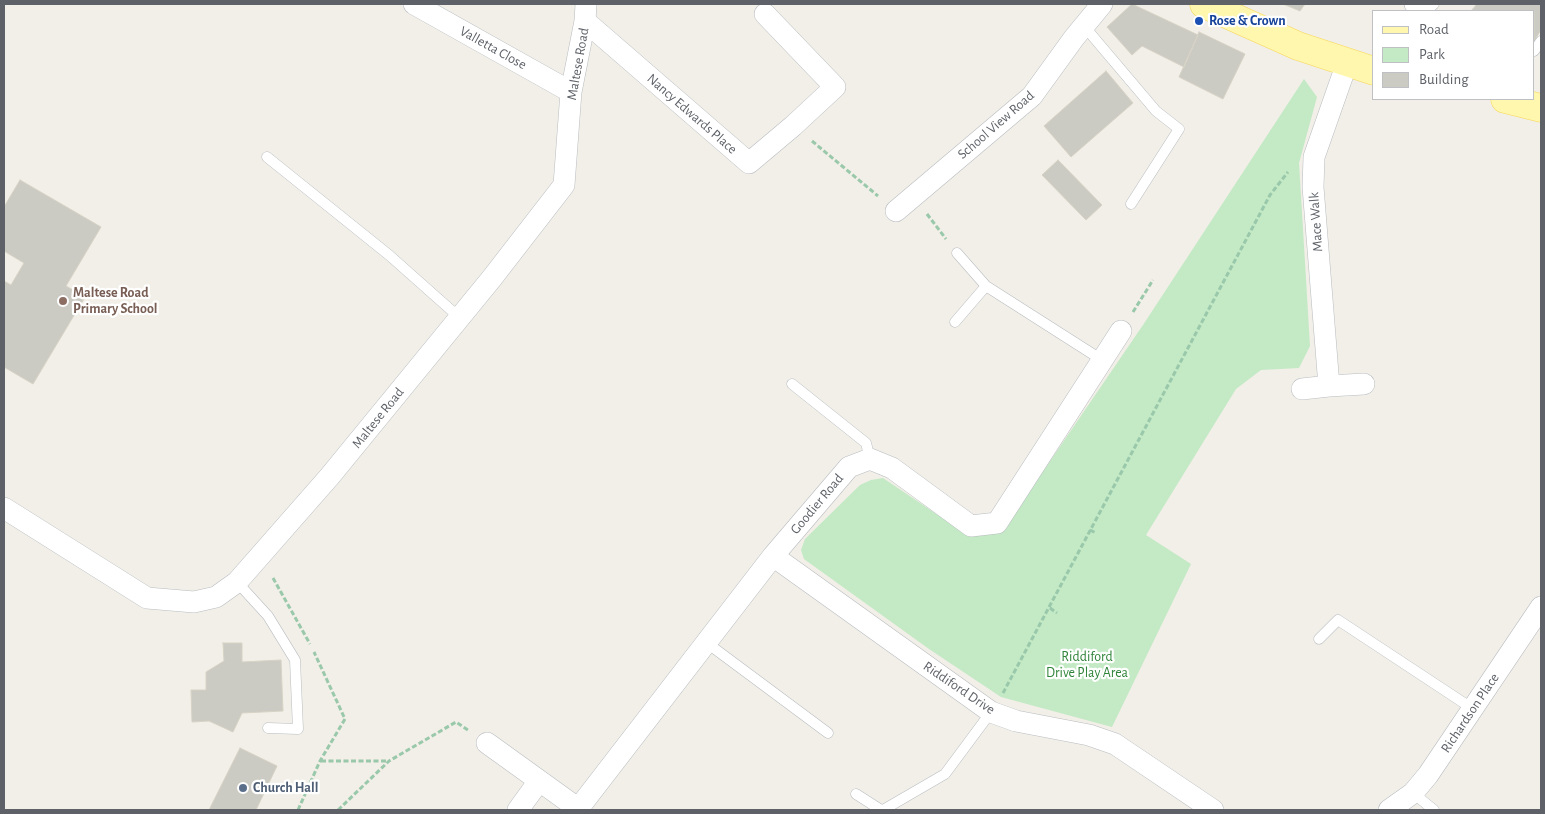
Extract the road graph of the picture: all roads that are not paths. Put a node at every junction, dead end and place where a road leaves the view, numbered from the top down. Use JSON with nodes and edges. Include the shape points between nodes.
{"nodes":[{"id":1,"x":414,"y":4,"type":"edge"},
{"id":2,"x":1102,"y":4,"type":"edge"},
{"id":3,"x":1204,"y":4,"type":"edge"},
{"id":4,"x":586,"y":12,"type":"edge"},
{"id":5,"x":765,"y":14,"type":"dead end"},
{"id":6,"x":1084,"y":26,"type":"junction"},
{"id":7,"x":1347,"y":63,"type":"junction"},
{"id":8,"x":1372,"y":70,"type":"edge"},
{"id":9,"x":571,"y":92,"type":"junction"},
{"id":10,"x":1510,"y":100,"type":"edge"},
{"id":11,"x":1541,"y":108,"type":"edge"},
{"id":12,"x":267,"y":157,"type":"dead end"},
{"id":13,"x":1131,"y":204,"type":"dead end"},
{"id":14,"x":896,"y":211,"type":"road end"},
{"id":15,"x":958,"y":253,"type":"road end"},
{"id":16,"x":986,"y":286,"type":"junction"},
{"id":17,"x":460,"y":318,"type":"junction"},
{"id":18,"x":955,"y":322,"type":"dead end"},
{"id":19,"x":1121,"y":332,"type":"road end"},
{"id":20,"x":1102,"y":360,"type":"junction"},
{"id":21,"x":792,"y":384,"type":"dead end"},
{"id":22,"x":1364,"y":384,"type":"dead end"},
{"id":23,"x":1329,"y":386,"type":"junction"},
{"id":24,"x":1302,"y":389,"type":"dead end"},
{"id":25,"x":870,"y":459,"type":"junction"},
{"id":26,"x":4,"y":508,"type":"edge"},
{"id":27,"x":773,"y":556,"type":"junction"},
{"id":28,"x":237,"y":582,"type":"junction"},
{"id":29,"x":1541,"y":607,"type":"edge"},
{"id":30,"x":1319,"y":639,"type":"dead end"},
{"id":31,"x":707,"y":643,"type":"junction"},
{"id":32,"x":1473,"y":709,"type":"junction"},
{"id":33,"x":991,"y":712,"type":"junction"},
{"id":34,"x":268,"y":728,"type":"dead end"},
{"id":35,"x":828,"y":733,"type":"dead end"},
{"id":36,"x":487,"y":743,"type":"road end"},
{"id":37,"x":538,"y":781,"type":"junction"},
{"id":38,"x":1412,"y":793,"type":"junction"},
{"id":39,"x":856,"y":794,"type":"dead end"},
{"id":40,"x":518,"y":810,"type":"edge"},
{"id":41,"x":579,"y":810,"type":"edge"},
{"id":42,"x":882,"y":810,"type":"edge"},
{"id":43,"x":1214,"y":810,"type":"edge"},
{"id":44,"x":1389,"y":810,"type":"edge"},
{"id":45,"x":1434,"y":810,"type":"edge"}],
"edges":[{"from":1,"to":9,"type":"street","name":"Valletta Close"},
{"from":2,"to":6,"type":"street","name":"School View Road"},
{"from":3,"to":7,"type":"main road","via":[[1298,46]]},
{"from":4,"to":5,"type":"street","name":"Nancy Edwards Place","via":[[749,163],[835,87]]},
{"from":4,"to":9,"type":"street","name":"Maltese Road"},
{"from":6,"to":13,"type":"lane","via":[[1156,111],[1179,129]]},
{"from":6,"to":14,"type":"street","name":"School View Road","via":[[1032,96]]},
{"from":7,"to":8,"type":"main road"},
{"from":7,"to":23,"type":"street","name":"Mace Walk","via":[[1314,157],[1313,186]]},
{"from":9,"to":17,"type":"street","name":"Maltese Road","via":[[564,185]]},
{"from":10,"to":11,"type":"main road"},
{"from":12,"to":17,"type":"lane","via":[[389,255]]},
{"from":15,"to":16,"type":"lane"},
{"from":16,"to":18,"type":"lane"},
{"from":16,"to":20,"type":"lane"},
{"from":17,"to":28,"type":"street","name":"Maltese Road","via":[[330,476]]},
{"from":19,"to":20,"type":"street"},
{"from":20,"to":25,"type":"street","via":[[997,523],[971,526],[892,468]]},
{"from":21,"to":25,"type":"lane","via":[[866,443]]},
{"from":22,"to":23,"type":"street"},
{"from":23,"to":24,"type":"street"},
{"from":25,"to":27,"type":"street","name":"Goodier Road","via":[[849,467]]},
{"from":26,"to":28,"type":"street","name":"Maltese Road","via":[[147,598],[194,602],[216,597]]},
{"from":27,"to":31,"type":"street","name":"Goodier Road"},
{"from":27,"to":33,"type":"street","name":"Riddiford Drive"},
{"from":28,"to":34,"type":"lane","via":[[268,616],[295,660],[298,729]]},
{"from":29,"to":32,"type":"street","name":"Richardson Place"},
{"from":30,"to":32,"type":"lane","via":[[1338,620]]},
{"from":31,"to":35,"type":"lane"},
{"from":31,"to":41,"type":"street","name":"Goodier Road"},
{"from":32,"to":38,"type":"street","name":"Richardson Place"},
{"from":33,"to":42,"type":"lane","via":[[945,774]]},
{"from":33,"to":43,"type":"street","name":"Riddiford Drive","via":[[1115,744]]},
{"from":36,"to":37,"type":"street"},
{"from":37,"to":40,"type":"street"},
{"from":37,"to":41,"type":"street"},
{"from":38,"to":44,"type":"street","name":"Richardson Place"},
{"from":38,"to":45,"type":"lane"},
{"from":39,"to":42,"type":"lane"}]}
